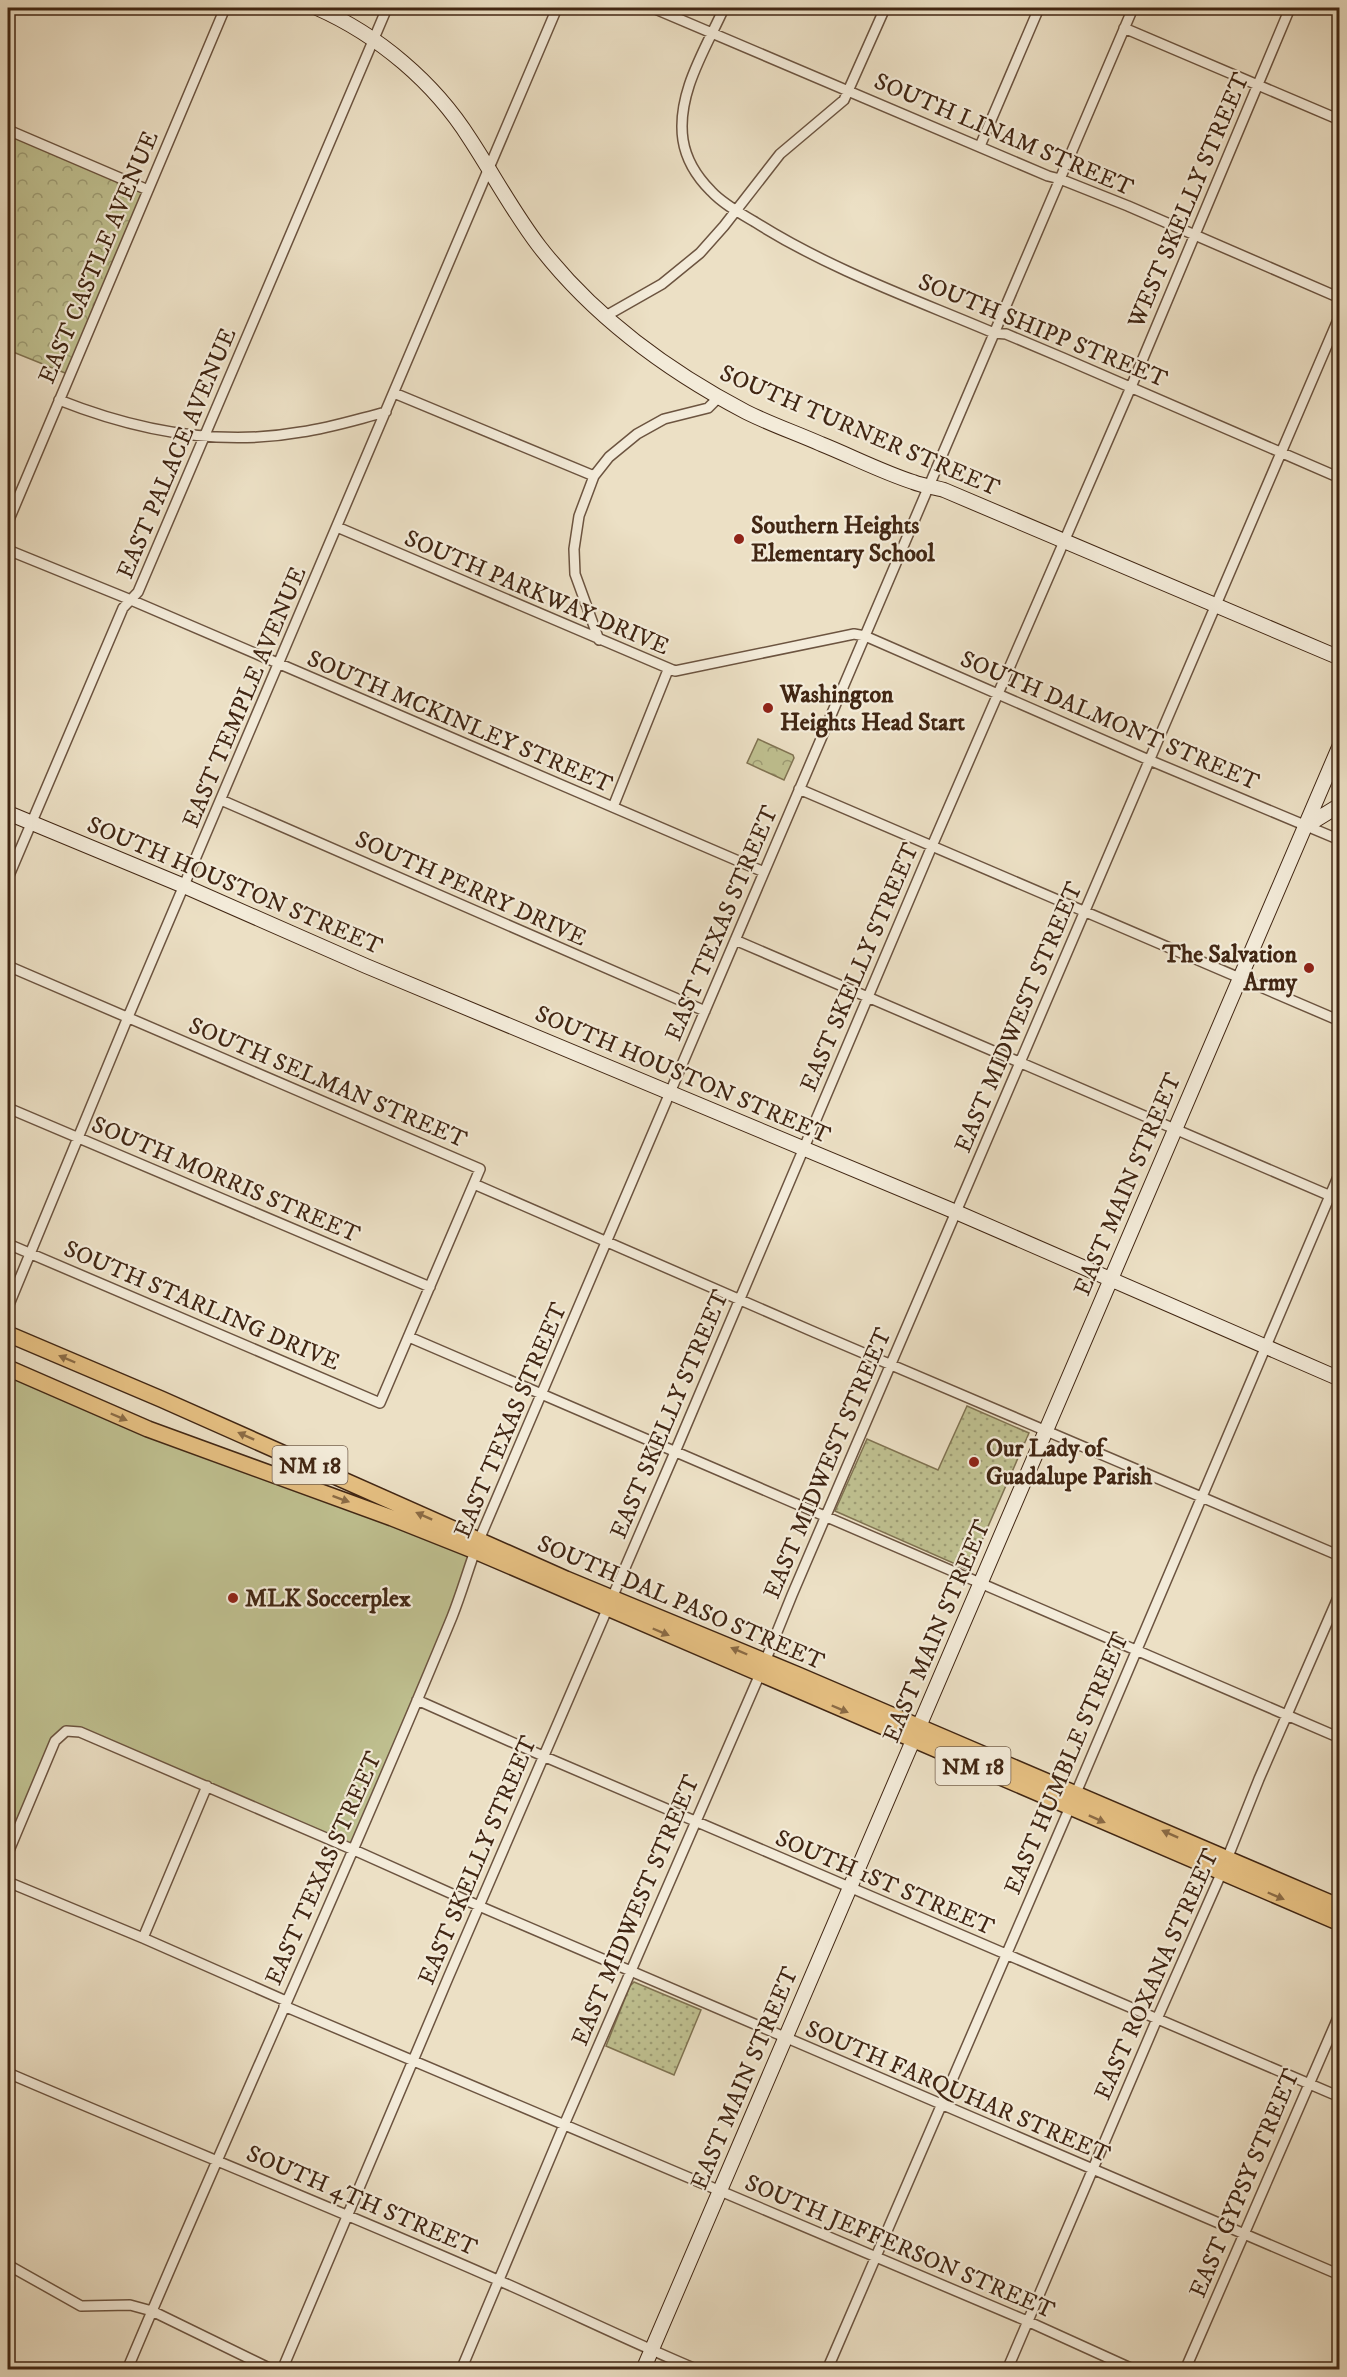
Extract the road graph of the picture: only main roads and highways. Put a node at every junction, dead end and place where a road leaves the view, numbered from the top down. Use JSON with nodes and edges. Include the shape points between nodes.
{"nodes":[{"id":1,"x":8,"y":1334,"type":"edge"},
{"id":2,"x":8,"y":1368,"type":"edge"},
{"id":3,"x":477,"y":1546,"type":"junction"},
{"id":4,"x":1073,"y":1800,"type":"junction"},
{"id":5,"x":1340,"y":1907,"type":"edge"},
{"id":6,"x":1340,"y":1923,"type":"edge"}],
"edges":[{"from":3,"to":1,"type":"main road","name":"SOUTH DAL PASO STREET","number":"NM 18","one_way":true,"via":[[161,1399]]},
{"from":2,"to":3,"type":"main road","name":"SOUTH DAL PASO STREET","number":"NM 18","one_way":true,"via":[[148,1429]]},
{"from":3,"to":4,"type":"main road","name":"SOUTH DAL PASO STREET","number":"NM 18"},
{"from":5,"to":4,"type":"main road","name":"SOUTH DAL PASO STREET","number":"NM 18","one_way":true},
{"from":4,"to":6,"type":"main road","name":"SOUTH DAL PASO STREET","number":"NM 18","one_way":true,"via":[[1221,1874]]}]}
